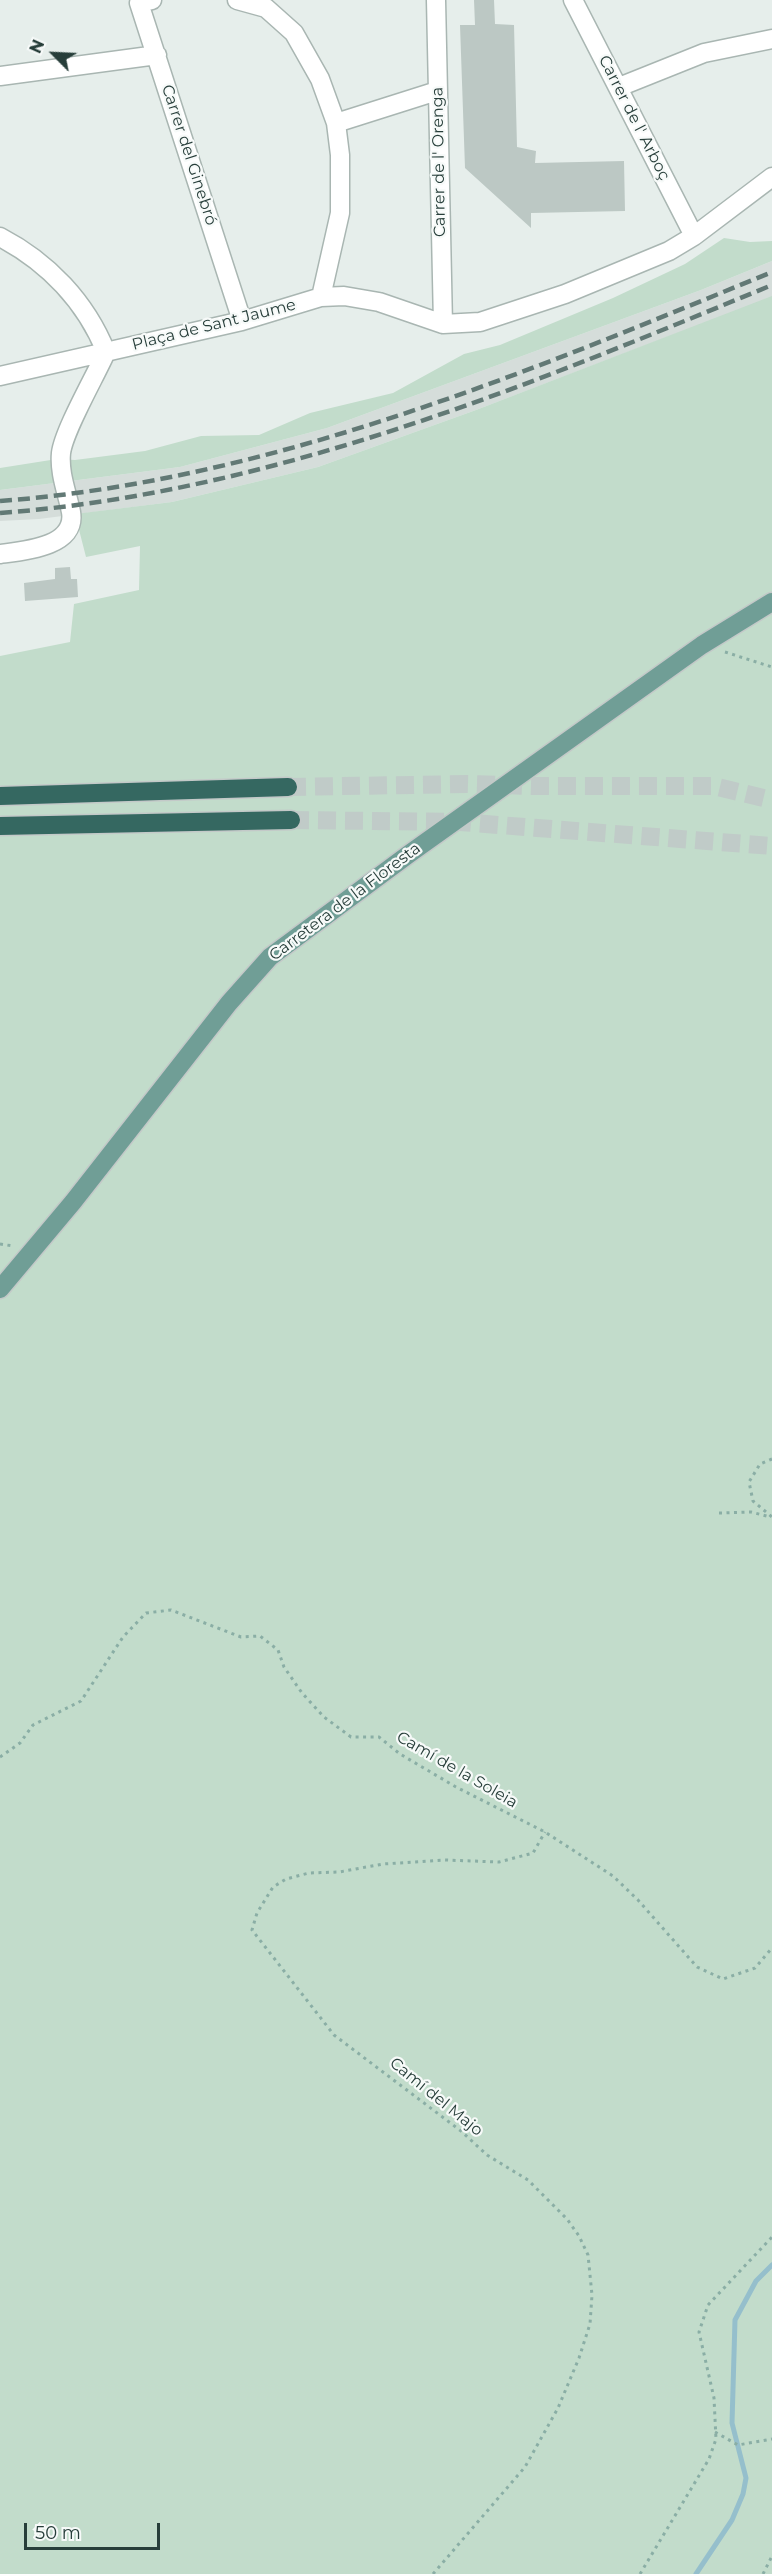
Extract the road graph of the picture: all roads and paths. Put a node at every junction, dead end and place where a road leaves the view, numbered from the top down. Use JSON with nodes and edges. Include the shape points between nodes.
{"nodes":[{"id":1,"x":152,"y":0,"type":"edge"},
{"id":2,"x":237,"y":0,"type":"edge"},
{"id":3,"x":436,"y":0,"type":"edge"},
{"id":4,"x":573,"y":0,"type":"edge"},
{"id":5,"x":772,"y":39,"type":"edge"},
{"id":6,"x":157,"y":56,"type":"junction"},
{"id":7,"x":0,"y":76,"type":"edge"},
{"id":8,"x":619,"y":87,"type":"junction"},
{"id":9,"x":437,"y":91,"type":"junction"},
{"id":10,"x":336,"y":123,"type":"junction"},
{"id":11,"x":772,"y":177,"type":"edge"},
{"id":12,"x":694,"y":236,"type":"junction"},
{"id":13,"x":0,"y":237,"type":"edge"},
{"id":14,"x":321,"y":297,"type":"junction"},
{"id":15,"x":242,"y":321,"type":"junction"},
{"id":16,"x":443,"y":324,"type":"junction"},
{"id":17,"x":106,"y":352,"type":"junction"},
{"id":18,"x":0,"y":376,"type":"edge"},
{"id":19,"x":0,"y":554,"type":"edge"},
{"id":20,"x":772,"y":602,"type":"edge"},
{"id":21,"x":702,"y":645,"type":"junction"},
{"id":22,"x":772,"y":667,"type":"edge"},
{"id":23,"x":288,"y":787,"type":"tunnel mouth"},
{"id":24,"x":0,"y":796,"type":"edge"},
{"id":25,"x":291,"y":820,"type":"tunnel mouth"},
{"id":26,"x":0,"y":826,"type":"edge"},
{"id":27,"x":0,"y":1289,"type":"edge"},
{"id":28,"x":772,"y":1459,"type":"edge"},
{"id":29,"x":719,"y":1513,"type":"dead end"},
{"id":30,"x":772,"y":1517,"type":"edge"},
{"id":31,"x":0,"y":1757,"type":"edge"},
{"id":32,"x":545,"y":1832,"type":"junction"},
{"id":33,"x":772,"y":1948,"type":"edge"},
{"id":34,"x":772,"y":2237,"type":"edge"},
{"id":35,"x":716,"y":2432,"type":"junction"},
{"id":36,"x":772,"y":2439,"type":"edge"},
{"id":37,"x":772,"y":2556,"type":"edge"},
{"id":38,"x":433,"y":2574,"type":"edge"},
{"id":39,"x":640,"y":2574,"type":"edge"},
{"id":40,"x":763,"y":2574,"type":"edge"}],
"edges":[{"from":1,"to":6,"type":"street","name":"Carrer del Ginebró","via":[[139,3]]},
{"from":2,"to":10,"type":"street","via":[[266,8],[294,33],[320,79]]},
{"from":3,"to":9,"type":"street","name":"Carrer de l' Orenga"},
{"from":4,"to":8,"type":"street","name":"Carrer de l' Arboç"},
{"from":5,"to":8,"type":"street","via":[[704,53]]},
{"from":6,"to":7,"type":"street"},
{"from":6,"to":15,"type":"street","name":"Carrer del Ginebró"},
{"from":8,"to":12,"type":"street","name":"Carrer de l' Arboç"},
{"from":9,"to":10,"type":"street"},
{"from":9,"to":16,"type":"street","name":"Carrer de l' Orenga"},
{"from":10,"to":14,"type":"street","via":[[340,213]]},
{"from":11,"to":12,"type":"street"},
{"from":12,"to":16,"type":"street","via":[[669,251],[565,294],[480,322]]},
{"from":13,"to":17,"type":"street","via":[[48,268],[95,324]]},
{"from":14,"to":15,"type":"street","name":"Plaça de Sant Jaume"},
{"from":14,"to":16,"type":"street","name":"Plaça de Sant Jaume","via":[[344,296],[379,303]]},
{"from":15,"to":17,"type":"street","name":"Plaça de Sant Jaume"},
{"from":17,"to":18,"type":"street","name":"Plaça de Sant Jaume"},
{"from":17,"to":19,"type":"street","via":[[62,450],[61,470],[71,515],[68,528],[42,548]]},
{"from":20,"to":21,"type":"main road","name":"Carretera de la Floresta"},
{"from":21,"to":22,"type":"path"},
{"from":21,"to":27,"type":"main road","name":"Carretera de la Floresta","via":[[270,957],[209,1027],[74,1202]]},
{"from":23,"to":24,"type":"highway"},
{"from":25,"to":26,"type":"highway"},
{"from":28,"to":30,"type":"path","via":[[760,1464],[749,1482],[753,1501]]},
{"from":29,"to":30,"type":"path","via":[[751,1512]]},
{"from":31,"to":32,"type":"path","name":"Camí de la Soleia","via":[[20,1743],[33,1725],[81,1701],[123,1637],[146,1613],[171,1610],[241,1637],[260,1636],[278,1650],[302,1693],[324,1717],[351,1737],[379,1737],[456,1787]]},
{"from":32,"to":33,"type":"path","name":"Camí de la Soleia","via":[[612,1876],[697,1967],[723,1979],[755,1968]]},
{"from":32,"to":38,"type":"path","name":"Camí del Majo","via":[[532,1853],[499,1862],[383,1864],[286,1879],[273,1887],[252,1930],[334,2035],[488,2155],[528,2180],[567,2219],[588,2256],[590,2324],[558,2408],[525,2467]]},
{"from":34,"to":35,"type":"path","via":[[708,2305],[699,2332],[714,2398]]},
{"from":35,"to":36,"type":"path","via":[[738,2445]]},
{"from":35,"to":39,"type":"path","via":[[709,2459]]},
{"from":37,"to":40,"type":"path"}]}
